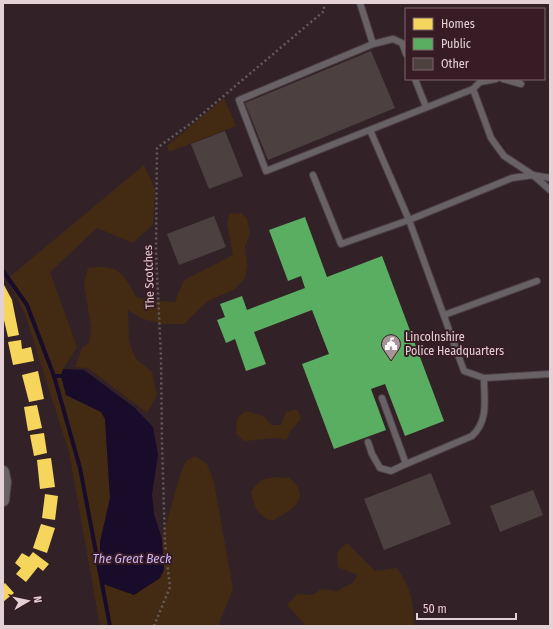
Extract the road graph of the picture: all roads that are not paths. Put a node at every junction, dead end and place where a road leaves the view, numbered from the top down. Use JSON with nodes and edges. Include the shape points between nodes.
{"nodes":[{"id":1,"x":360,"y":3,"type":"edge"},
{"id":2,"x":373,"y":44,"type":"junction"},
{"id":3,"x":405,"y":51,"type":"edge"},
{"id":4,"x":415,"y":80,"type":"edge"},
{"id":5,"x":491,"y":80,"type":"edge"},
{"id":6,"x":507,"y":80,"type":"edge"},
{"id":7,"x":521,"y":84,"type":"dead end"},
{"id":8,"x":473,"y":89,"type":"junction"},
{"id":9,"x":426,"y":107,"type":"junction"},
{"id":10,"x":370,"y":130,"type":"junction"},
{"id":11,"x":313,"y":175,"type":"dead end"},
{"id":12,"x":534,"y":175,"type":"junction"},
{"id":13,"x":550,"y":178,"type":"edge"},
{"id":14,"x":550,"y":190,"type":"edge"},
{"id":15,"x":409,"y":220,"type":"junction"},
{"id":16,"x":537,"y":280,"type":"dead end"},
{"id":17,"x":444,"y":315,"type":"junction"},
{"id":18,"x":550,"y":374,"type":"edge"},
{"id":19,"x":484,"y":378,"type":"junction"},
{"id":20,"x":382,"y":398,"type":"dead end"},
{"id":21,"x":368,"y":442,"type":"dead end"},
{"id":22,"x":406,"y":464,"type":"junction"},
{"id":23,"x":3,"y":472,"type":"edge"},
{"id":24,"x":3,"y":500,"type":"edge"}],
"edges":[{"from":1,"to":2,"type":"lane"},
{"from":2,"to":3,"type":"lane","via":[[392,39],[402,43]]},
{"from":2,"to":10,"type":"lane","via":[[239,100],[266,170]]},
{"from":4,"to":9,"type":"lane"},
{"from":5,"to":8,"type":"lane","via":[[480,82]]},
{"from":6,"to":7,"type":"lane"},
{"from":8,"to":9,"type":"lane"},
{"from":8,"to":12,"type":"lane","via":[[491,138],[504,156]]},
{"from":9,"to":10,"type":"lane"},
{"from":10,"to":15,"type":"lane"},
{"from":11,"to":15,"type":"lane","via":[[341,244]]},
{"from":12,"to":13,"type":"lane"},
{"from":12,"to":14,"type":"lane"},
{"from":12,"to":15,"type":"lane","via":[[512,178]]},
{"from":15,"to":17,"type":"lane"},
{"from":16,"to":17,"type":"lane"},
{"from":17,"to":19,"type":"lane","via":[[464,371]]},
{"from":18,"to":19,"type":"lane"},
{"from":19,"to":22,"type":"lane","via":[[484,416],[480,429],[472,436]]},
{"from":20,"to":22,"type":"lane"},
{"from":21,"to":22,"type":"lane","via":[[380,468],[391,471]]},
{"from":23,"to":24,"type":"street"}]}
